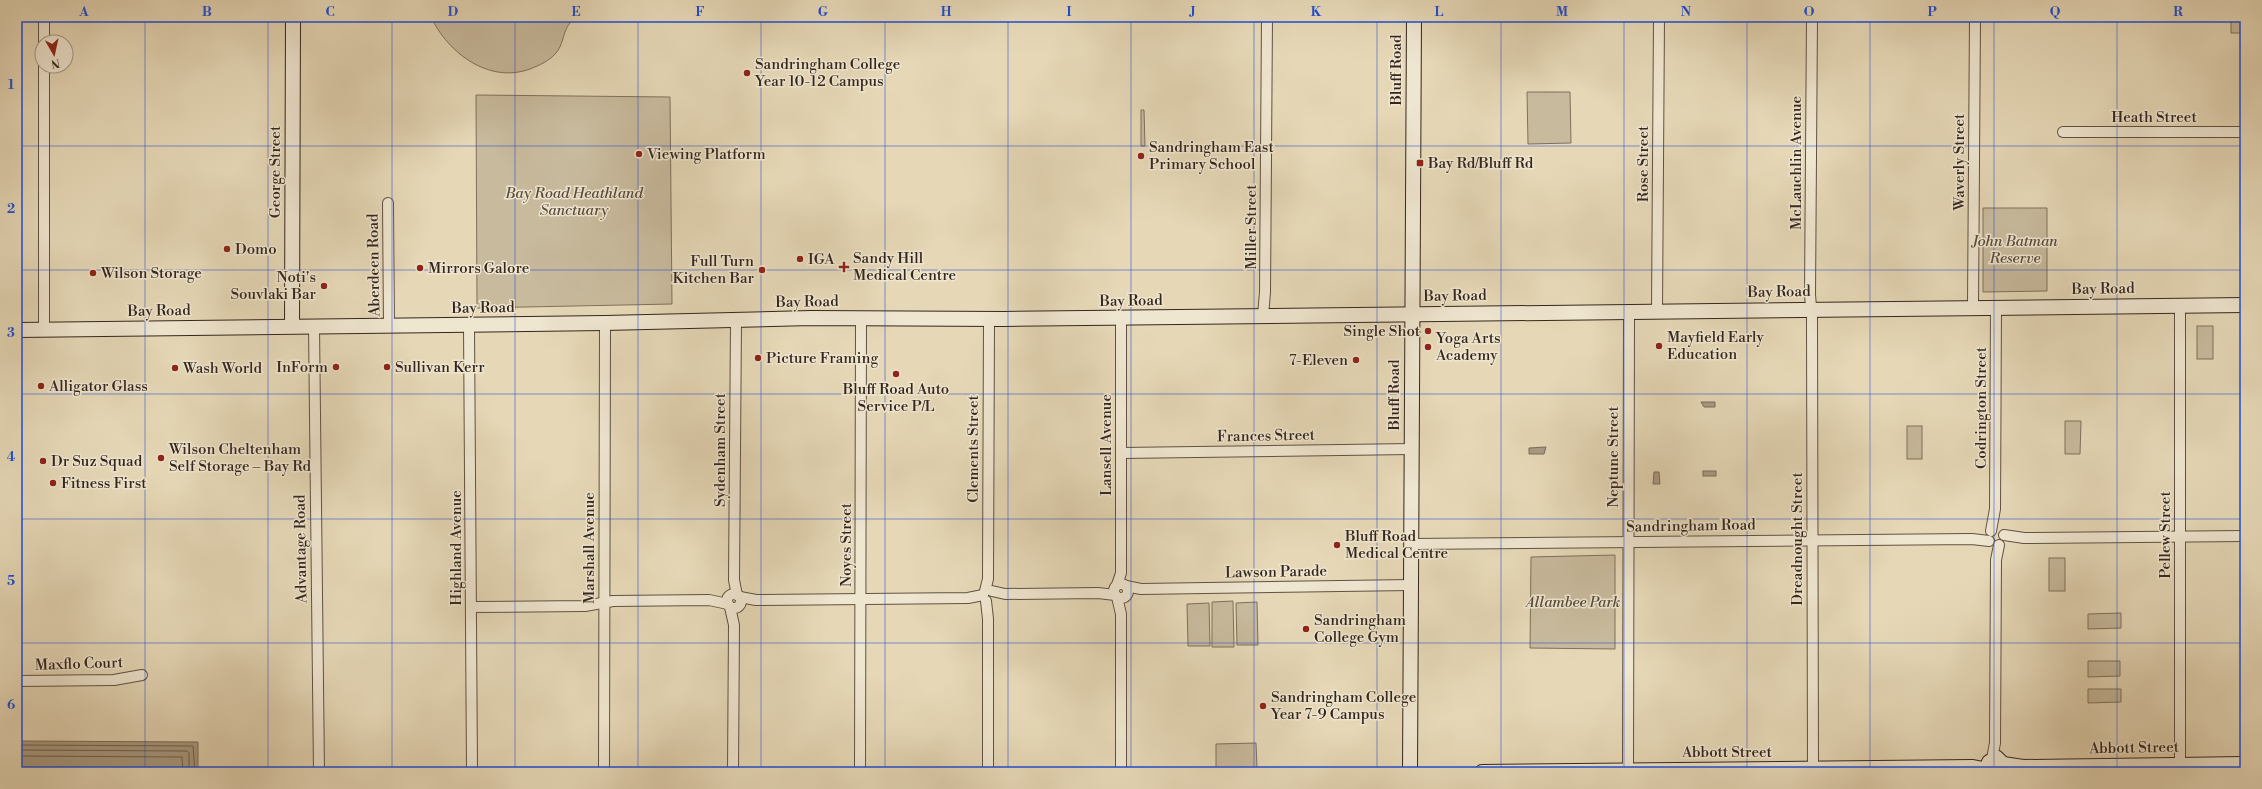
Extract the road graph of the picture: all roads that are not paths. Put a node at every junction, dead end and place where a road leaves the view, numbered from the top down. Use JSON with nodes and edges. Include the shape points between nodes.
{"nodes":[{"id":1,"x":44,"y":17,"type":"edge"},
{"id":2,"x":293,"y":17,"type":"edge"},
{"id":3,"x":1267,"y":17,"type":"edge"},
{"id":4,"x":1414,"y":17,"type":"edge"},
{"id":5,"x":1659,"y":17,"type":"edge"},
{"id":6,"x":1812,"y":17,"type":"edge"},
{"id":7,"x":1975,"y":17,"type":"edge"},
{"id":8,"x":44,"y":34,"type":"edge"},
{"id":9,"x":44,"y":74,"type":"edge"},
{"id":10,"x":2063,"y":132,"type":"dead end"},
{"id":11,"x":2245,"y":132,"type":"edge"},
{"id":12,"x":388,"y":203,"type":"dead end"},
{"id":13,"x":2245,"y":305,"type":"edge"},
{"id":14,"x":2180,"y":306,"type":"junction"},
{"id":15,"x":1973,"y":307,"type":"junction"},
{"id":16,"x":1996,"y":307,"type":"junction"},
{"id":17,"x":1811,"y":309,"type":"junction"},
{"id":18,"x":1658,"y":310,"type":"junction"},
{"id":19,"x":1629,"y":311,"type":"junction"},
{"id":20,"x":1411,"y":314,"type":"junction"},
{"id":21,"x":1263,"y":316,"type":"junction"},
{"id":22,"x":861,"y":318,"type":"junction"},
{"id":23,"x":1121,"y":318,"type":"junction"},
{"id":24,"x":989,"y":319,"type":"junction"},
{"id":25,"x":736,"y":321,"type":"junction"},
{"id":26,"x":605,"y":324,"type":"junction"},
{"id":27,"x":469,"y":325,"type":"junction"},
{"id":28,"x":292,"y":326,"type":"junction"},
{"id":29,"x":314,"y":326,"type":"junction"},
{"id":30,"x":389,"y":326,"type":"junction"},
{"id":31,"x":17,"y":330,"type":"edge"},
{"id":32,"x":44,"y":330,"type":"junction"},
{"id":33,"x":1411,"y":449,"type":"junction"},
{"id":34,"x":1121,"y":453,"type":"junction"},
{"id":35,"x":2180,"y":536,"type":"junction"},
{"id":36,"x":2245,"y":536,"type":"edge"},
{"id":37,"x":1996,"y":538,"type":"junction"},
{"id":38,"x":1812,"y":540,"type":"junction"},
{"id":39,"x":1628,"y":542,"type":"junction"},
{"id":40,"x":1411,"y":544,"type":"junction"},
{"id":41,"x":1411,"y":586,"type":"junction"},
{"id":42,"x":1121,"y":591,"type":"junction"},
{"id":43,"x":988,"y":596,"type":"junction"},
{"id":44,"x":860,"y":598,"type":"junction"},
{"id":45,"x":734,"y":601,"type":"junction"},
{"id":46,"x":604,"y":603,"type":"junction"},
{"id":47,"x":472,"y":607,"type":"junction"},
{"id":48,"x":142,"y":674,"type":"dead end"},
{"id":49,"x":17,"y":681,"type":"edge"},
{"id":50,"x":2245,"y":764,"type":"edge"},
{"id":51,"x":2180,"y":765,"type":"junction"},
{"id":52,"x":1996,"y":766,"type":"edge"},
{"id":53,"x":1813,"y":769,"type":"junction"},
{"id":54,"x":1628,"y":770,"type":"junction"},
{"id":55,"x":318,"y":772,"type":"edge"},
{"id":56,"x":472,"y":772,"type":"edge"},
{"id":57,"x":604,"y":772,"type":"edge"},
{"id":58,"x":733,"y":772,"type":"edge"},
{"id":59,"x":860,"y":772,"type":"edge"},
{"id":60,"x":988,"y":772,"type":"edge"},
{"id":61,"x":1121,"y":772,"type":"edge"},
{"id":62,"x":1410,"y":772,"type":"edge"},
{"id":63,"x":1482,"y":772,"type":"edge"}],
"edges":[{"from":1,"to":8,"type":"street"},
{"from":2,"to":28,"type":"main road","name":"George Street"},
{"from":3,"to":21,"type":"street","name":"Miller Street"},
{"from":4,"to":20,"type":"main road","name":"Bluff Road"},
{"from":5,"to":18,"type":"street","name":"Rose Street"},
{"from":6,"to":17,"type":"street","name":"McLauchlin Avenue"},
{"from":7,"to":15,"type":"street","name":"Waverly Street"},
{"from":9,"to":32,"type":"street"},
{"from":10,"to":11,"type":"street","name":"Heath Street"},
{"from":12,"to":30,"type":"street","name":"Aberdeen Road"},
{"from":13,"to":14,"type":"main road","name":"Bay Road"},
{"from":14,"to":16,"type":"main road","name":"Bay Road"},
{"from":14,"to":35,"type":"street","name":"Pellew Street"},
{"from":15,"to":16,"type":"main road","name":"Bay Road"},
{"from":15,"to":17,"type":"main road","name":"Bay Road"},
{"from":16,"to":37,"type":"street","name":"Codrington Street"},
{"from":17,"to":18,"type":"main road","name":"Bay Road"},
{"from":17,"to":38,"type":"street","name":"Dreadnought Street"},
{"from":18,"to":19,"type":"main road","name":"Bay Road"},
{"from":19,"to":20,"type":"main road","name":"Bay Road"},
{"from":19,"to":39,"type":"street","name":"Neptune Street"},
{"from":20,"to":21,"type":"main road","name":"Bay Road"},
{"from":20,"to":33,"type":"main road","name":"Bluff Road"},
{"from":21,"to":23,"type":"main road","name":"Bay Road"},
{"from":22,"to":24,"type":"main road","name":"Bay Road"},
{"from":22,"to":25,"type":"main road","name":"Bay Road"},
{"from":22,"to":44,"type":"street","name":"Noyes Street"},
{"from":23,"to":24,"type":"main road","name":"Bay Road"},
{"from":23,"to":34,"type":"street","name":"Lansell Avenue"},
{"from":24,"to":43,"type":"street","name":"Clements Street"},
{"from":25,"to":26,"type":"main road","name":"Bay Road"},
{"from":25,"to":45,"type":"street","name":"Sydenham Street"},
{"from":26,"to":27,"type":"main road","name":"Bay Road"},
{"from":26,"to":46,"type":"street","name":"Marshall Avenue"},
{"from":27,"to":30,"type":"main road","name":"Bay Road"},
{"from":27,"to":47,"type":"street","name":"Highland Avenue"},
{"from":28,"to":29,"type":"main road","name":"Bay Road"},
{"from":28,"to":32,"type":"main road","name":"Bay Road"},
{"from":29,"to":30,"type":"main road","name":"Bay Road"},
{"from":29,"to":55,"type":"street","name":"Advantage Road"},
{"from":31,"to":32,"type":"main road","name":"Bay Road"},
{"from":33,"to":34,"type":"street","name":"Frances Street"},
{"from":33,"to":40,"type":"main road","name":"Bluff Road"},
{"from":34,"to":42,"type":"street","name":"Lansell Avenue"},
{"from":35,"to":36,"type":"street","name":"Sandringham Road"},
{"from":35,"to":37,"type":"street","name":"Sandringham Road"},
{"from":35,"to":51,"type":"street","name":"Pellew Street"},
{"from":37,"to":38,"type":"street","name":"Sandringham Road"},
{"from":37,"to":52,"type":"street","name":"Codrington Street"},
{"from":38,"to":39,"type":"street","name":"Sandringham Road"},
{"from":38,"to":53,"type":"street","name":"Dreadnought Street"},
{"from":39,"to":40,"type":"street","name":"Sandringham Road"},
{"from":39,"to":54,"type":"street","name":"Neptune Street"},
{"from":40,"to":41,"type":"main road","name":"Bluff Road"},
{"from":41,"to":42,"type":"street","name":"Lawson Parade"},
{"from":41,"to":62,"type":"main road","name":"Bluff Road"},
{"from":42,"to":43,"type":"street","name":"Lawson Parade"},
{"from":42,"to":61,"type":"street","name":"Lansell Avenue"},
{"from":43,"to":44,"type":"street","name":"Lawson Parade"},
{"from":43,"to":60,"type":"street","name":"Clements Street"},
{"from":44,"to":45,"type":"street","name":"Lawson Parade"},
{"from":44,"to":59,"type":"street","name":"Noyes Street"},
{"from":45,"to":46,"type":"street","name":"Lawson Parade"},
{"from":45,"to":58,"type":"street","name":"Sydenham Street"},
{"from":46,"to":47,"type":"street","name":"Lawson Parade","via":[[585,606]]},
{"from":46,"to":57,"type":"street","name":"Marshall Avenue"},
{"from":47,"to":56,"type":"street","name":"Highland Avenue"},
{"from":48,"to":49,"type":"street","name":"Maxflo Court","via":[[114,680]]},
{"from":50,"to":51,"type":"main road","name":"Abbott Street"},
{"from":51,"to":52,"type":"main road","name":"Abbott Street"},
{"from":52,"to":53,"type":"main road","name":"Abbott Street"},
{"from":53,"to":54,"type":"main road","name":"Abbott Street"},
{"from":54,"to":63,"type":"main road","name":"Abbott Street"}]}
